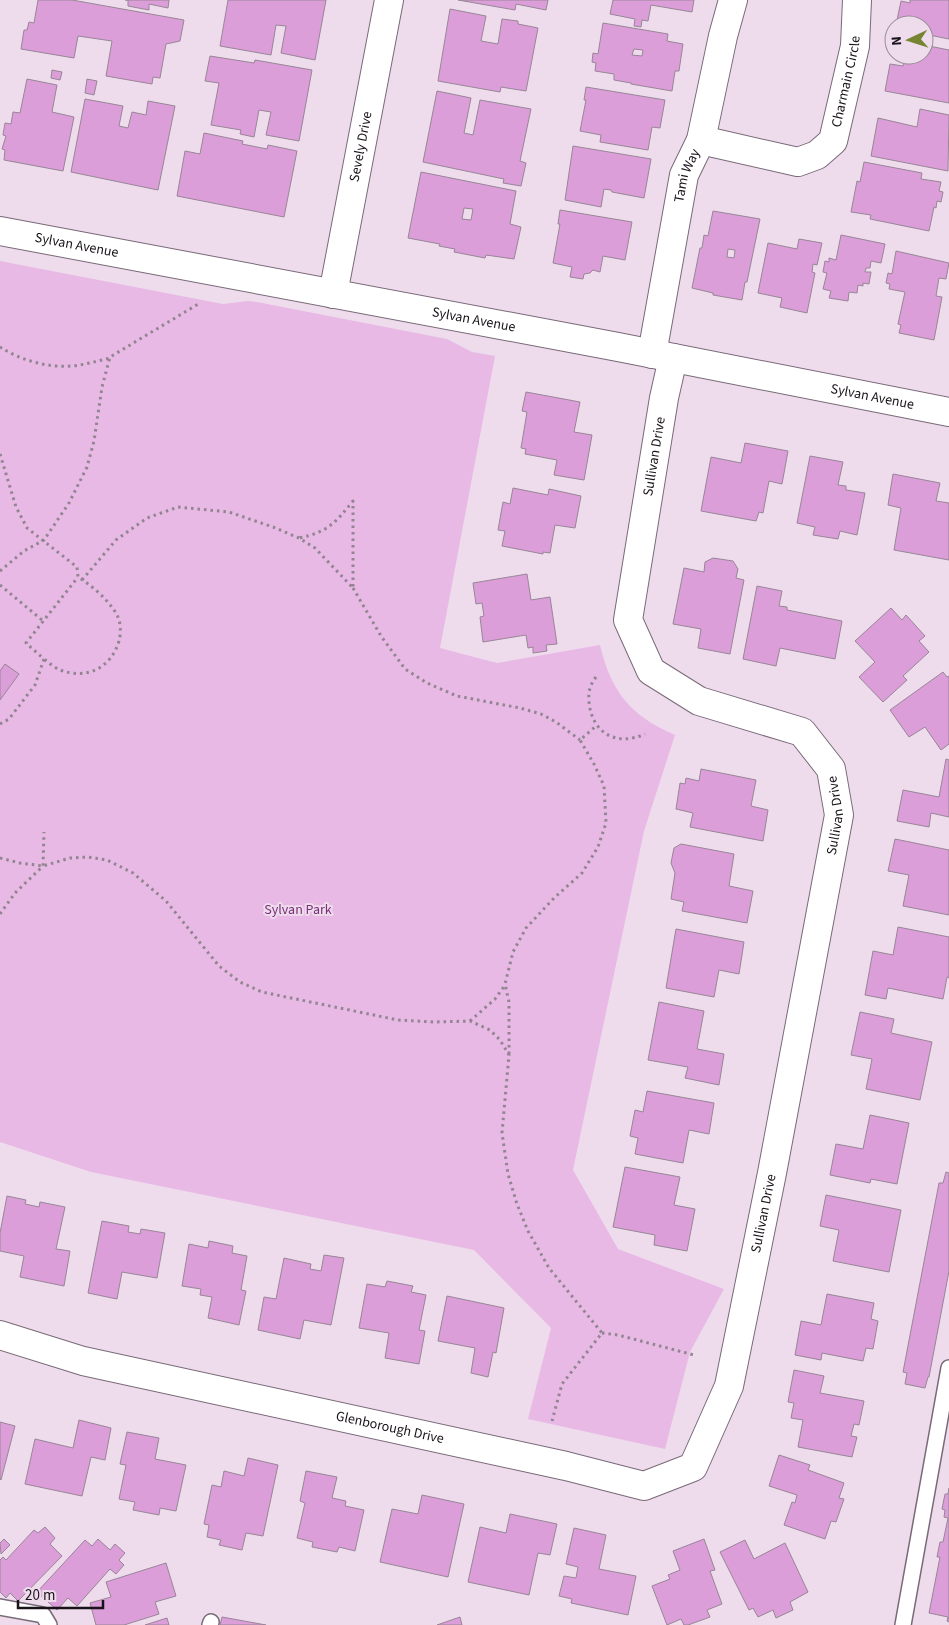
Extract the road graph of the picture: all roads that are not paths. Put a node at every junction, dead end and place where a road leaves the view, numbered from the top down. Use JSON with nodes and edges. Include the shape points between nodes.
{"nodes":[{"id":1,"x":389,"y":0,"type":"edge"},
{"id":2,"x":733,"y":0,"type":"edge"},
{"id":3,"x":857,"y":0,"type":"edge"},
{"id":4,"x":701,"y":140,"type":"junction"},
{"id":5,"x":0,"y":231,"type":"edge"},
{"id":6,"x":333,"y":294,"type":"junction"},
{"id":7,"x":662,"y":356,"type":"junction"},
{"id":8,"x":949,"y":412,"type":"edge"},
{"id":9,"x":0,"y":1335,"type":"edge"},
{"id":10,"x":949,"y":1368,"type":"edge"},
{"id":11,"x":729,"y":1386,"type":"joint"},
{"id":12,"x":0,"y":1607,"type":"edge"},
{"id":13,"x":49,"y":1625,"type":"edge"},
{"id":14,"x":903,"y":1625,"type":"edge"}],
"edges":[{"from":1,"to":6,"type":"street","name":"Sevely Drive"},
{"from":2,"to":4,"type":"street","name":"Tami Way"},
{"from":3,"to":4,"type":"street","name":"Charmain Circle","via":[[855,46],[838,126],[828,146],[817,155],[798,162]]},
{"from":4,"to":7,"type":"street","name":"Tami Way","via":[[684,175]]},
{"from":5,"to":6,"type":"street","name":"Sylvan Avenue"},
{"from":6,"to":7,"type":"street","name":"Sylvan Avenue"},
{"from":7,"to":8,"type":"street","name":"Sylvan Avenue"},
{"from":7,"to":11,"type":"street","name":"Sullivan Drive","via":[[664,398],[628,620],[651,671],[698,701],[802,732],[831,769],[839,815]]},
{"from":9,"to":11,"type":"street","name":"Glenborough Drive","via":[[83,1361],[566,1466],[644,1486],[693,1467]]},
{"from":10,"to":14,"type":"lane"},
{"from":12,"to":13,"type":"lane","via":[[43,1616]]}]}
